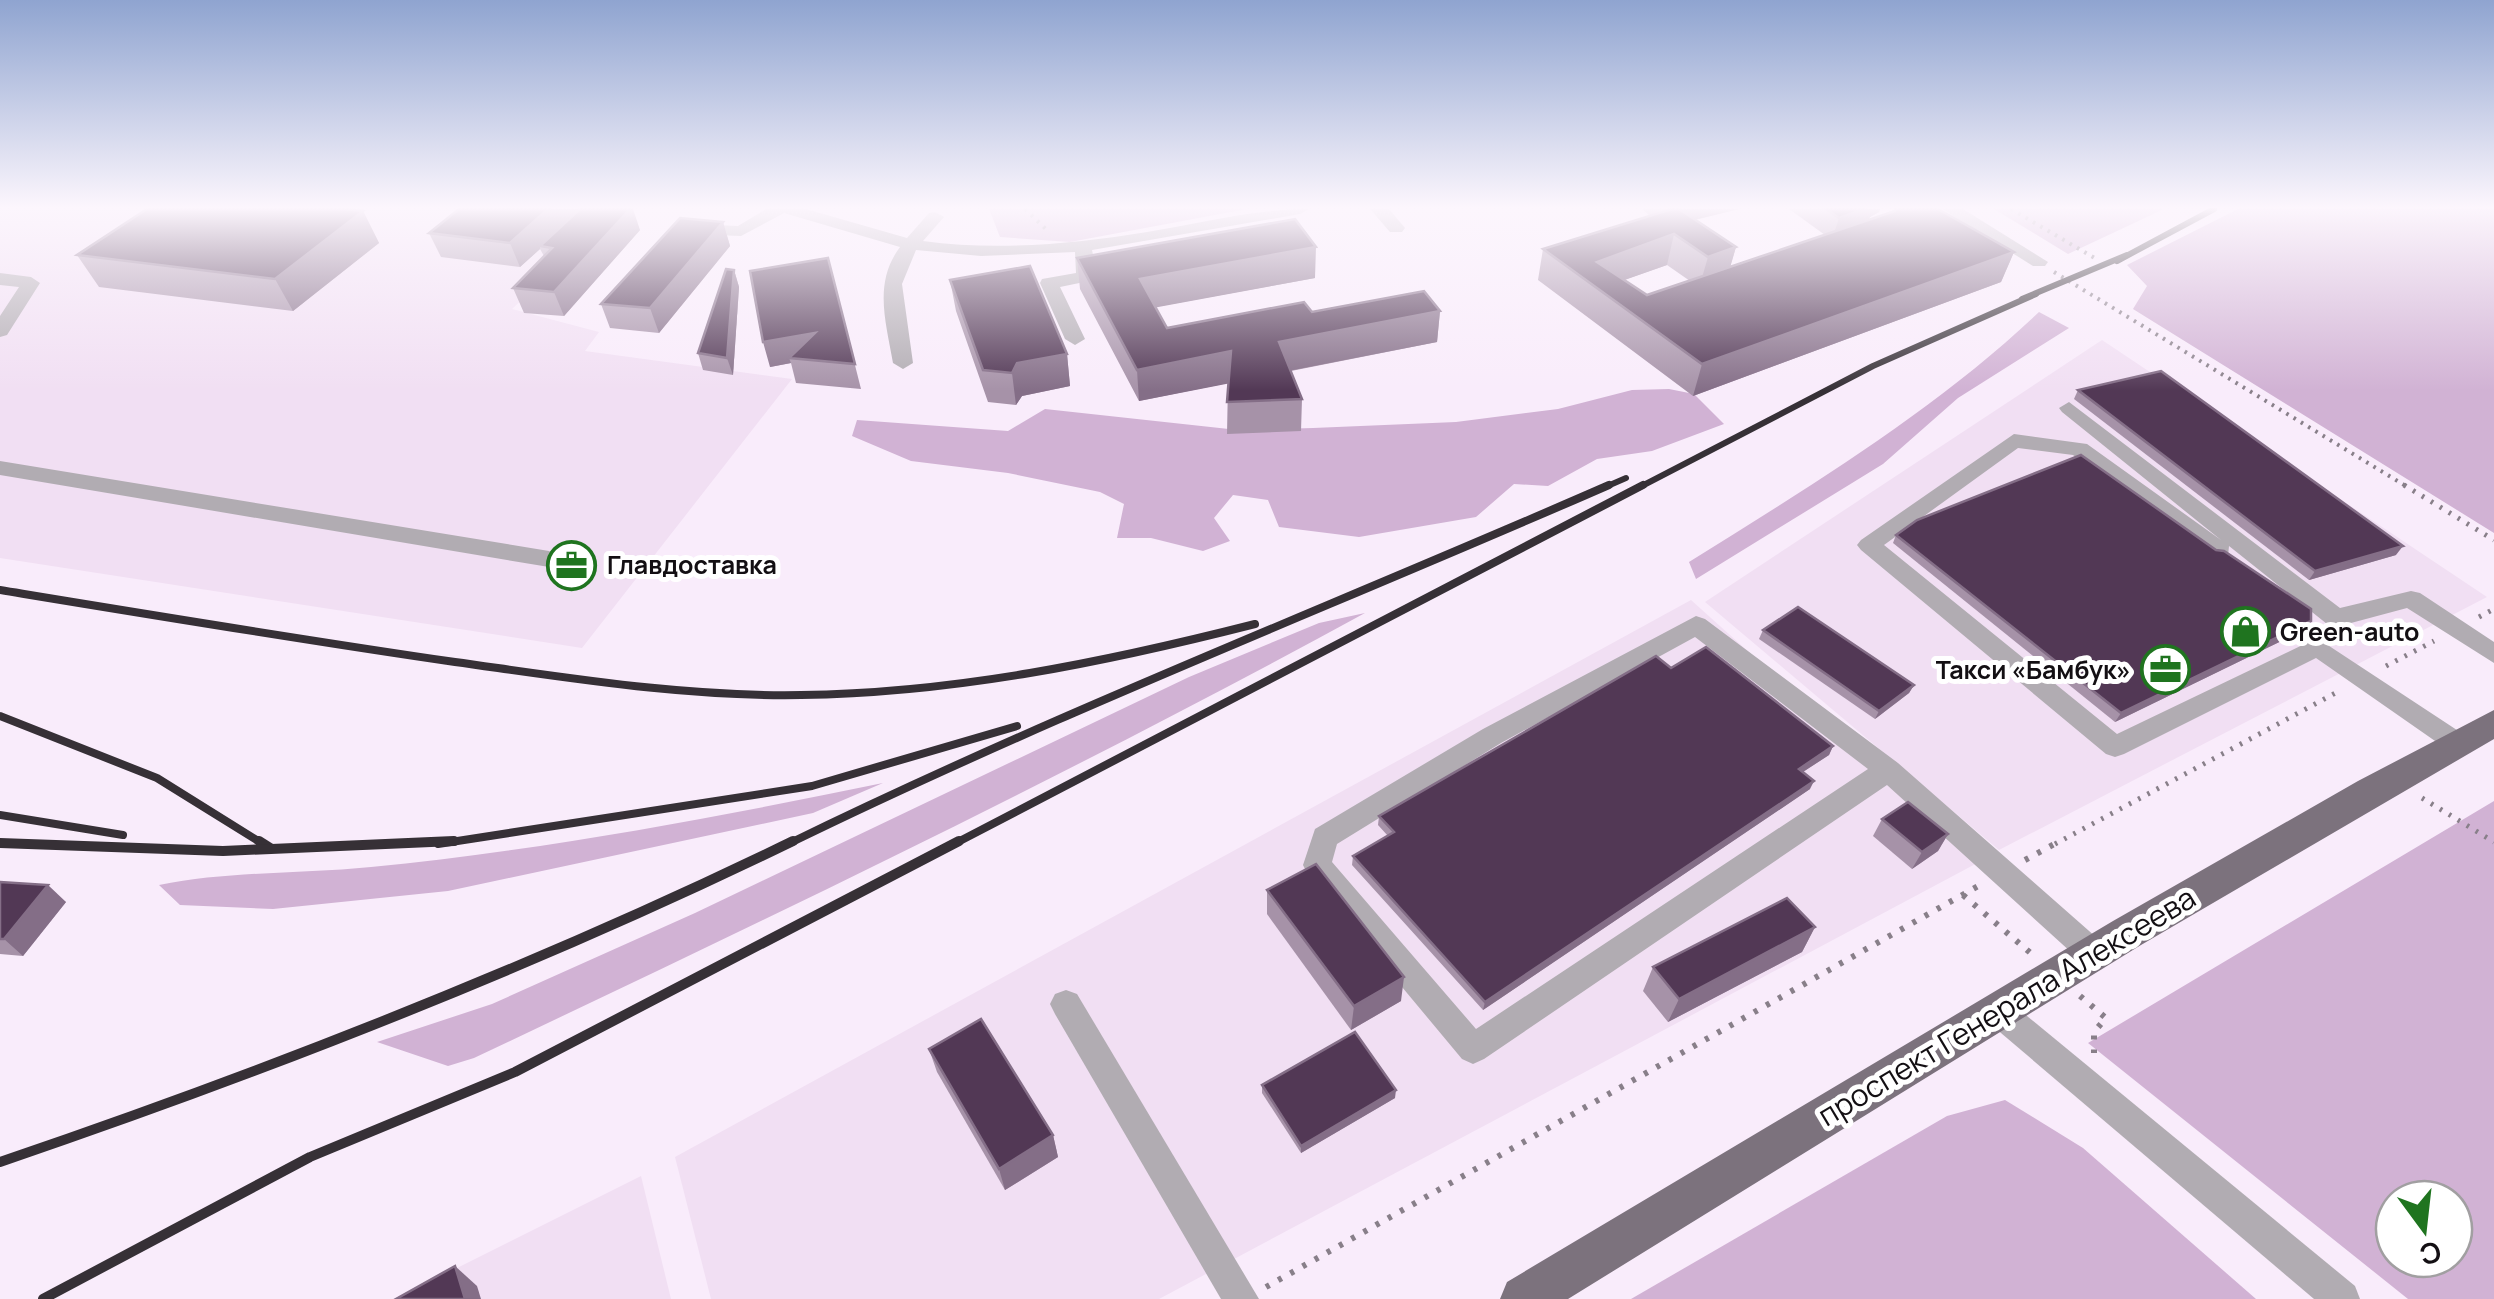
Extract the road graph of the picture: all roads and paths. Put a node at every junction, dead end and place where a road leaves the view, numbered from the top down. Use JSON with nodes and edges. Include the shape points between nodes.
{"nodes":[{"id":1,"x":895,"y":270,"type":"edge"},
{"id":2,"x":1087,"y":270,"type":"edge"},
{"id":3,"x":2050,"y":270,"type":"edge"},
{"id":4,"x":0,"y":279,"type":"edge"},
{"id":5,"x":0,"y":332,"type":"edge"},
{"id":6,"x":1075,"y":339,"type":"dead end"},
{"id":7,"x":903,"y":363,"type":"dead end"},
{"id":8,"x":2069,"y":408,"type":"dead end"},
{"id":9,"x":0,"y":468,"type":"edge"},
{"id":10,"x":2494,"y":540,"type":"edge"},
{"id":11,"x":2220,"y":550,"type":"edge"},
{"id":12,"x":549,"y":559,"type":"dead end"},
{"id":13,"x":2456,"y":629,"type":"junction"},
{"id":14,"x":2494,"y":654,"type":"edge"},
{"id":15,"x":2362,"y":678,"type":"junction"},
{"id":16,"x":2494,"y":723,"type":"edge"},
{"id":17,"x":2457,"y":743,"type":"junction"},
{"id":18,"x":1888,"y":770,"type":"junction"},
{"id":19,"x":2390,"y":778,"type":"junction"},
{"id":20,"x":2494,"y":842,"type":"edge"},
{"id":21,"x":2001,"y":872,"type":"junction"},
{"id":22,"x":1963,"y":895,"type":"junction"},
{"id":23,"x":2094,"y":954,"type":"junction"},
{"id":24,"x":2056,"y":976,"type":"junction"},
{"id":25,"x":1066,"y":1004,"type":"dead end"},
{"id":26,"x":1999,"y":1012,"type":"junction"},
{"id":27,"x":1253,"y":1293,"type":"edge"},
{"id":28,"x":1524,"y":1299,"type":"edge"},
{"id":29,"x":2342,"y":1299,"type":"edge"}],
"edges":[{"from":1,"to":7,"type":"street","via":[[890,278]]},
{"from":2,"to":6,"type":"street","via":[[1049,283]]},
{"from":3,"to":10,"type":"path"},
{"from":4,"to":5,"type":"street","via":[[31,283]]},
{"from":8,"to":13,"type":"street","via":[[2336,618],[2411,599]]},
{"from":9,"to":12,"type":"street"},
{"from":11,"to":15,"type":"street","via":[[2079,449],[2014,441],[1868,544],[2115,748],[2317,647]]},
{"from":13,"to":14,"type":"street"},
{"from":13,"to":15,"type":"path"},
{"from":15,"to":17,"type":"street"},
{"from":15,"to":21,"type":"path"},
{"from":16,"to":17,"type":"main road","name":"проспект Генерала Алексеева"},
{"from":17,"to":19,"type":"main road","name":"проспект Генерала Алексеева"},
{"from":18,"to":18,"type":"street","via":[[1696,626],[1324,837],[1317,866],[1474,1049]]},
{"from":18,"to":21,"type":"street"},
{"from":19,"to":20,"type":"path"},
{"from":19,"to":23,"type":"main road","name":"проспект Генерала Алексеева"},
{"from":21,"to":22,"type":"path"},
{"from":21,"to":23,"type":"street"},
{"from":22,"to":24,"type":"path"},
{"from":22,"to":27,"type":"path"},
{"from":23,"to":24,"type":"main road","name":"проспект Генерала Алексеева"},
{"from":24,"to":26,"type":"main road","name":"проспект Генерала Алексеева"},
{"from":25,"to":27,"type":"street"},
{"from":26,"to":28,"type":"main road","name":"проспект Генерала Алексеева"},
{"from":26,"to":29,"type":"street"}]}
